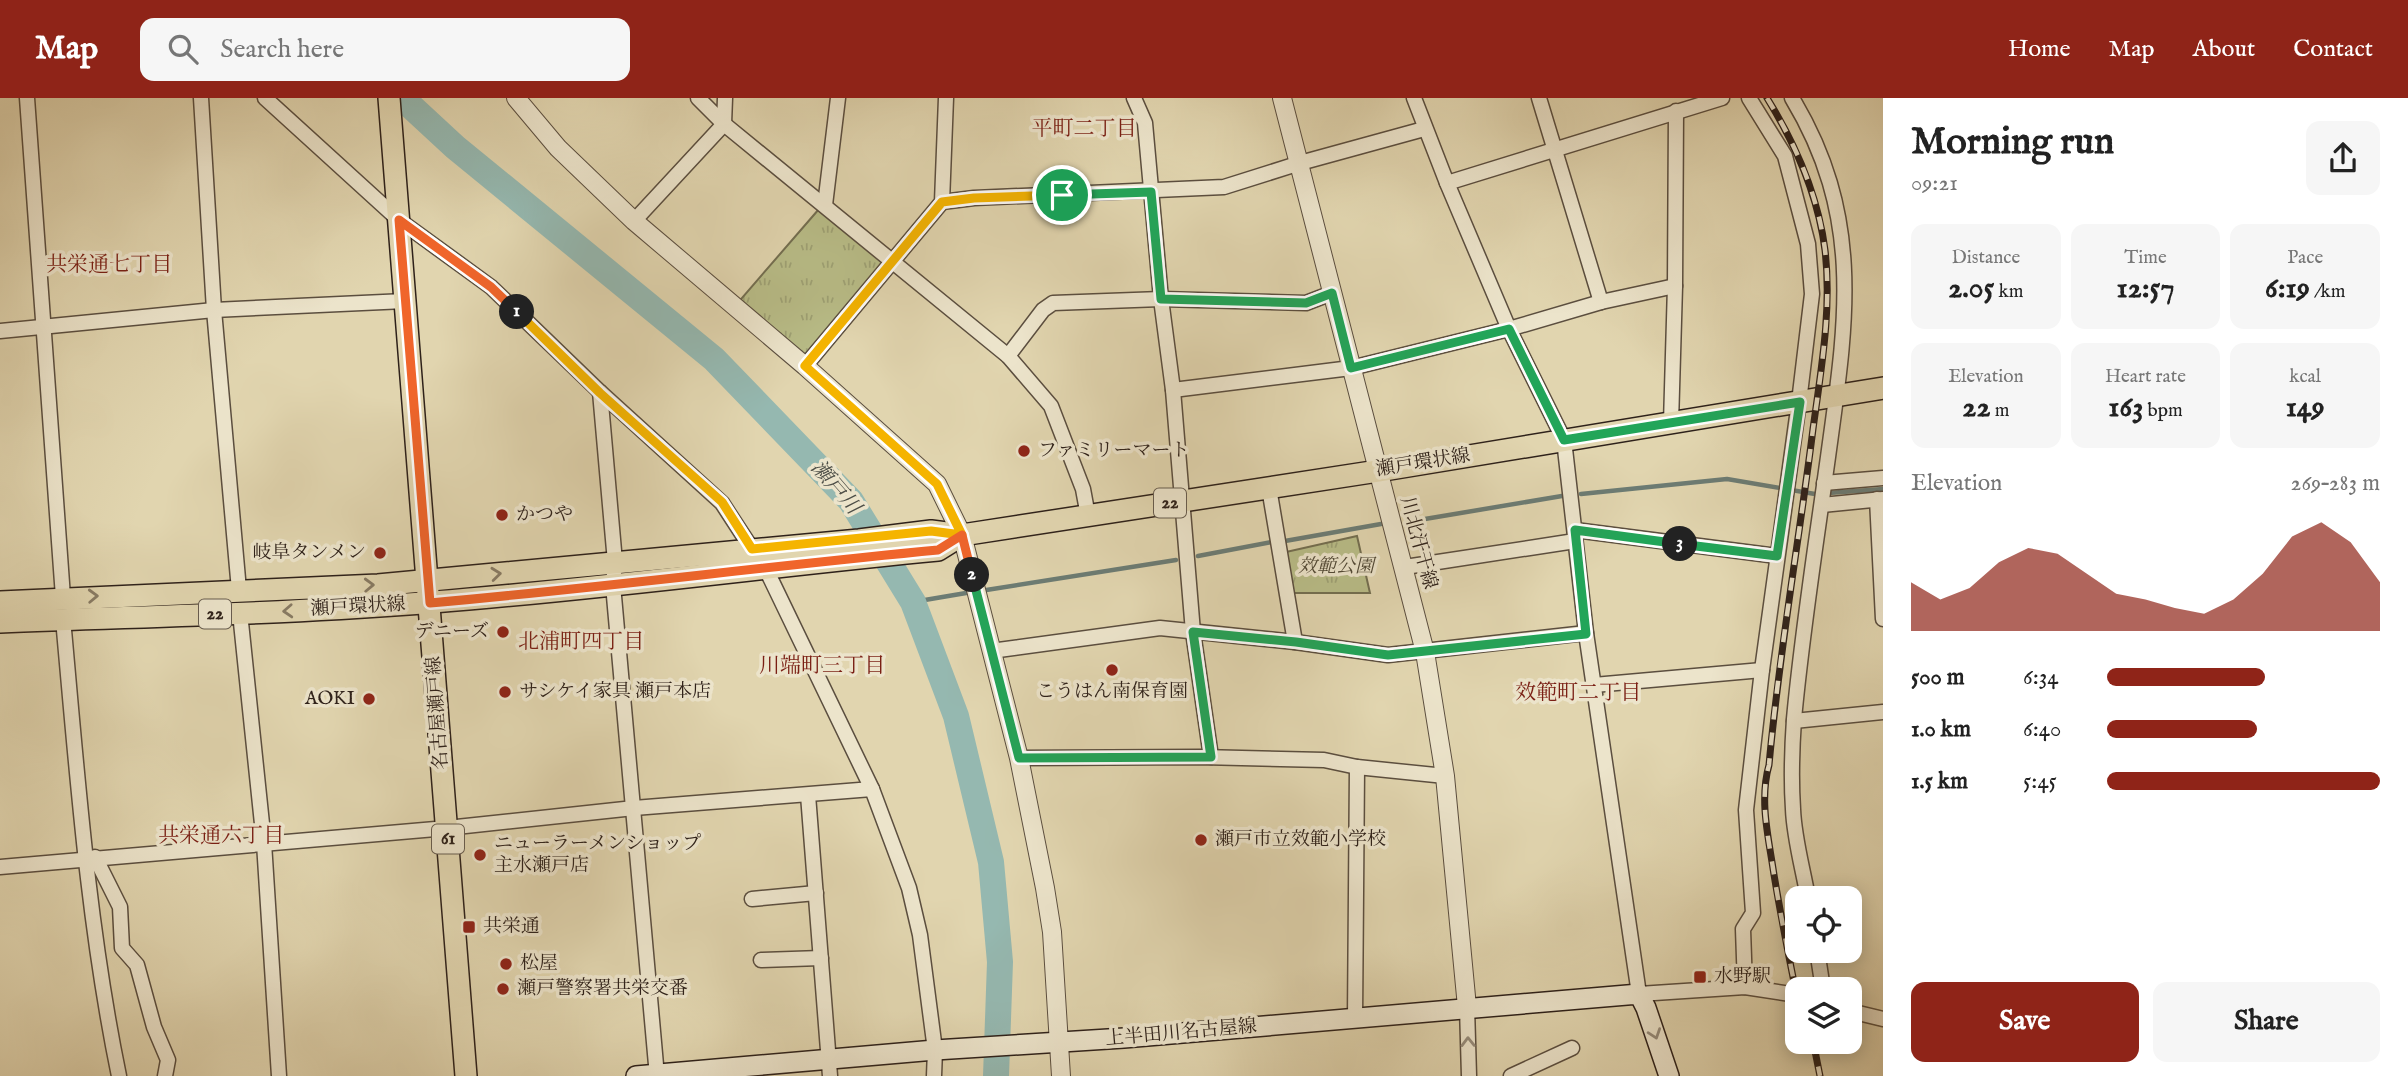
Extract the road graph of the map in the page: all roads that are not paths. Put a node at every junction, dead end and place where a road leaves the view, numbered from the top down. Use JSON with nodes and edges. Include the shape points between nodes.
{"nodes":[{"id":1,"x":27,"y":98,"type":"edge"},
{"id":2,"x":201,"y":98,"type":"edge"},
{"id":3,"x":265,"y":98,"type":"edge"},
{"id":4,"x":389,"y":98,"type":"edge"},
{"id":5,"x":516,"y":98,"type":"edge"},
{"id":6,"x":698,"y":98,"type":"edge"},
{"id":7,"x":725,"y":98,"type":"edge"},
{"id":8,"x":838,"y":98,"type":"edge"},
{"id":9,"x":948,"y":98,"type":"edge"},
{"id":10,"x":1134,"y":98,"type":"edge"},
{"id":11,"x":1282,"y":98,"type":"edge"},
{"id":12,"x":1414,"y":98,"type":"edge"},
{"id":13,"x":1539,"y":98,"type":"edge"},
{"id":14,"x":1722,"y":98,"type":"edge"},
{"id":15,"x":1749,"y":98,"type":"edge"},
{"id":16,"x":1792,"y":98,"type":"edge"},
{"id":17,"x":1676,"y":111,"type":"junction"},
{"id":18,"x":724,"y":124,"type":"junction"},
{"id":19,"x":1424,"y":129,"type":"junction"},
{"id":20,"x":1553,"y":150,"type":"junction"},
{"id":21,"x":1300,"y":163,"type":"junction"},
{"id":22,"x":1447,"y":183,"type":"junction"},
{"id":23,"x":1151,"y":192,"type":"junction"},
{"id":24,"x":942,"y":202,"type":"junction"},
{"id":25,"x":825,"y":205,"type":"junction"},
{"id":26,"x":398,"y":209,"type":"junction"},
{"id":27,"x":634,"y":221,"type":"junction"},
{"id":28,"x":890,"y":262,"type":"junction"},
{"id":29,"x":1675,"y":286,"type":"junction"},
{"id":30,"x":1332,"y":293,"type":"junction"},
{"id":31,"x":1161,"y":299,"type":"junction"},
{"id":32,"x":405,"y":301,"type":"junction"},
{"id":33,"x":1601,"y":302,"type":"junction"},
{"id":34,"x":214,"y":310,"type":"junction"},
{"id":35,"x":42,"y":327,"type":"junction"},
{"id":36,"x":1509,"y":329,"type":"junction"},
{"id":37,"x":0,"y":331,"type":"edge"},
{"id":38,"x":1008,"y":356,"type":"junction"},
{"id":39,"x":805,"y":366,"type":"junction"},
{"id":40,"x":1351,"y":368,"type":"junction"},
{"id":41,"x":1883,"y":388,"type":"edge"},
{"id":42,"x":1173,"y":390,"type":"junction"},
{"id":43,"x":600,"y":393,"type":"junction"},
{"id":44,"x":1836,"y":395,"type":"junction"},
{"id":45,"x":1800,"y":402,"type":"junction"},
{"id":46,"x":1671,"y":423,"type":"junction"},
{"id":47,"x":1564,"y":440,"type":"junction"},
{"id":48,"x":1378,"y":471,"type":"junction"},
{"id":49,"x":1883,"y":478,"type":"edge"},
{"id":50,"x":1824,"y":486,"type":"junction"},
{"id":51,"x":1269,"y":488,"type":"junction"},
{"id":52,"x":1880,"y":499,"type":"edge"},
{"id":53,"x":1181,"y":501,"type":"junction"},
{"id":54,"x":1822,"y":504,"type":"junction"},
{"id":55,"x":1088,"y":516,"type":"junction"},
{"id":56,"x":962,"y":535,"type":"junction"},
{"id":57,"x":1575,"y":535,"type":"junction"},
{"id":58,"x":752,"y":549,"type":"junction"},
{"id":59,"x":1777,"y":556,"type":"junction"},
{"id":60,"x":615,"y":562,"type":"junction"},
{"id":61,"x":765,"y":567,"type":"junction"},
{"id":62,"x":1405,"y":567,"type":"junction"},
{"id":63,"x":428,"y":581,"type":"junction"},
{"id":64,"x":613,"y":585,"type":"junction"},
{"id":65,"x":239,"y":590,"type":"junction"},
{"id":66,"x":63,"y":597,"type":"junction"},
{"id":67,"x":0,"y":602,"type":"edge"},
{"id":68,"x":430,"y":603,"type":"junction"},
{"id":69,"x":240,"y":613,"type":"junction"},
{"id":70,"x":63,"y":619,"type":"junction"},
{"id":71,"x":1883,"y":619,"type":"edge"},
{"id":72,"x":0,"y":622,"type":"edge"},
{"id":73,"x":1193,"y":632,"type":"junction"},
{"id":74,"x":1586,"y":634,"type":"junction"},
{"id":75,"x":1296,"y":642,"type":"junction"},
{"id":76,"x":991,"y":651,"type":"junction"},
{"id":77,"x":1425,"y":652,"type":"junction"},
{"id":78,"x":1762,"y":670,"type":"junction"},
{"id":79,"x":1594,"y":685,"type":"junction"},
{"id":80,"x":1883,"y":712,"type":"edge"},
{"id":81,"x":1794,"y":721,"type":"junction"},
{"id":82,"x":1211,"y":757,"type":"junction"},
{"id":83,"x":1019,"y":758,"type":"junction"},
{"id":84,"x":1357,"y":767,"type":"junction"},
{"id":85,"x":1445,"y":776,"type":"junction"},
{"id":86,"x":872,"y":789,"type":"junction"},
{"id":87,"x":808,"y":795,"type":"junction"},
{"id":88,"x":634,"y":808,"type":"junction"},
{"id":89,"x":447,"y":828,"type":"junction"},
{"id":90,"x":264,"y":843,"type":"junction"},
{"id":91,"x":90,"y":858,"type":"junction"},
{"id":92,"x":0,"y":867,"type":"edge"},
{"id":93,"x":1806,"y":886,"type":"edge"},
{"id":94,"x":816,"y":893,"type":"junction"},
{"id":95,"x":752,"y":900,"type":"dead end"},
{"id":96,"x":821,"y":958,"type":"junction"},
{"id":97,"x":761,"y":960,"type":"dead end"},
{"id":98,"x":1745,"y":987,"type":"junction"},
{"id":99,"x":1785,"y":993,"type":"edge"},
{"id":100,"x":1639,"y":994,"type":"junction"},
{"id":101,"x":1467,"y":1007,"type":"junction"},
{"id":102,"x":1862,"y":1014,"type":"edge"},
{"id":103,"x":1355,"y":1018,"type":"junction"},
{"id":104,"x":1883,"y":1019,"type":"edge"},
{"id":105,"x":1060,"y":1043,"type":"junction"},
{"id":106,"x":1572,"y":1048,"type":"dead end"},
{"id":107,"x":934,"y":1050,"type":"junction"},
{"id":108,"x":830,"y":1068,"type":"edge"},
{"id":109,"x":657,"y":1075,"type":"edge"},
{"id":110,"x":119,"y":1076,"type":"edge"},
{"id":111,"x":165,"y":1076,"type":"edge"},
{"id":112,"x":279,"y":1076,"type":"edge"},
{"id":113,"x":466,"y":1076,"type":"edge"},
{"id":114,"x":636,"y":1076,"type":"edge"},
{"id":115,"x":934,"y":1076,"type":"edge"},
{"id":116,"x":1061,"y":1076,"type":"edge"},
{"id":117,"x":1469,"y":1076,"type":"edge"},
{"id":118,"x":1511,"y":1076,"type":"edge"},
{"id":119,"x":1669,"y":1076,"type":"edge"}],
"edges":[{"from":1,"to":35,"type":"street"},
{"from":2,"to":34,"type":"street"},
{"from":3,"to":26,"type":"street"},
{"from":4,"to":26,"type":"main road","name":"名古屋瀬戸線","number":"61"},
{"from":5,"to":27,"type":"street","via":[[558,148]]},
{"from":6,"to":18,"type":"street"},
{"from":7,"to":18,"type":"street"},
{"from":8,"to":25,"type":"street"},
{"from":9,"to":24,"type":"street"},
{"from":10,"to":23,"type":"street","via":[[1145,124]]},
{"from":11,"to":21,"type":"street","name":"川北汗干線"},
{"from":12,"to":19,"type":"street"},
{"from":13,"to":20,"type":"street"},
{"from":14,"to":17,"type":"street"},
{"from":15,"to":45,"type":"street","via":[[1785,156],[1808,244],[1812,294]]},
{"from":16,"to":44,"type":"street","via":[[1821,158],[1836,200],[1842,237],[1845,300]]},
{"from":17,"to":20,"type":"street"},
{"from":17,"to":29,"type":"street"},
{"from":18,"to":25,"type":"street"},
{"from":18,"to":27,"type":"street"},
{"from":19,"to":21,"type":"street"},
{"from":19,"to":22,"type":"street"},
{"from":20,"to":22,"type":"street"},
{"from":20,"to":33,"type":"street"},
{"from":21,"to":23,"type":"street","via":[[1224,187]]},
{"from":21,"to":30,"type":"street","name":"川北汗干線"},
{"from":22,"to":36,"type":"street"},
{"from":23,"to":24,"type":"street"},
{"from":23,"to":31,"type":"street"},
{"from":24,"to":28,"type":"street"},
{"from":25,"to":28,"type":"street"},
{"from":26,"to":32,"type":"main road","name":"名古屋瀬戸線","number":"61"},
{"from":26,"to":43,"type":"street","via":[[491,287]]},
{"from":27,"to":39,"type":"street"},
{"from":28,"to":38,"type":"street"},
{"from":28,"to":39,"type":"street"},
{"from":29,"to":33,"type":"street"},
{"from":29,"to":46,"type":"street"},
{"from":30,"to":31,"type":"street","via":[[1306,303]]},
{"from":30,"to":40,"type":"street","name":"川北汗干線"},
{"from":31,"to":38,"type":"street","via":[[1053,303]]},
{"from":31,"to":42,"type":"street"},
{"from":32,"to":34,"type":"street"},
{"from":32,"to":63,"type":"main road","name":"名古屋瀬戸線","number":"61"},
{"from":33,"to":36,"type":"street"},
{"from":34,"to":35,"type":"street"},
{"from":34,"to":65,"type":"street"},
{"from":35,"to":37,"type":"street"},
{"from":35,"to":66,"type":"street"},
{"from":36,"to":40,"type":"street"},
{"from":36,"to":47,"type":"street"},
{"from":38,"to":55,"type":"street","via":[[1051,406],[1083,489]]},
{"from":39,"to":56,"type":"street","via":[[937,484]]},
{"from":40,"to":42,"type":"street"},
{"from":40,"to":48,"type":"street","name":"川北汗干線"},
{"from":41,"to":44,"type":"main road","name":"瀬戸環状線","number":"22"},
{"from":42,"to":53,"type":"street"},
{"from":43,"to":58,"type":"street","via":[[722,502]]},
{"from":43,"to":60,"type":"street"},
{"from":44,"to":45,"type":"main road","name":"瀬戸環状線","number":"22"},
{"from":44,"to":50,"type":"street"},
{"from":45,"to":46,"type":"main road","name":"瀬戸環状線","number":"22"},
{"from":45,"to":59,"type":"street"},
{"from":46,"to":47,"type":"main road","name":"瀬戸環状線","number":"22"},
{"from":47,"to":48,"type":"main road","name":"瀬戸環状線","number":"22"},
{"from":47,"to":57,"type":"street"},
{"from":48,"to":51,"type":"main road","name":"瀬戸環状線","number":"22"},
{"from":48,"to":62,"type":"street","name":"川北汗干線"},
{"from":49,"to":50,"type":"street"},
{"from":50,"to":54,"type":"street"},
{"from":51,"to":53,"type":"main road","name":"瀬戸環状線","number":"22"},
{"from":51,"to":75,"type":"street"},
{"from":52,"to":54,"type":"street"},
{"from":52,"to":71,"type":"street"},
{"from":53,"to":55,"type":"main road","name":"瀬戸環状線","number":"22"},
{"from":53,"to":73,"type":"street"},
{"from":54,"to":81,"type":"street"},
{"from":55,"to":56,"type":"main road","name":"瀬戸環状線","number":"22"},
{"from":56,"to":58,"type":"main road","name":"瀬戸環状線","number":"22","via":[[931,531]]},
{"from":56,"to":61,"type":"main road","name":"瀬戸環状線","number":"22","via":[[938,550]]},
{"from":56,"to":76,"type":"street"},
{"from":57,"to":59,"type":"street"},
{"from":57,"to":62,"type":"street"},
{"from":57,"to":74,"type":"street"},
{"from":58,"to":60,"type":"main road","name":"瀬戸環状線","number":"22"},
{"from":59,"to":78,"type":"street"},
{"from":63,"to":60,"type":"main road","name":"瀬戸環状線","number":"22","one_way":true},
{"from":60,"to":64,"type":"street"},
{"from":61,"to":64,"type":"main road","name":"瀬戸環状線","number":"22"},
{"from":61,"to":86,"type":"street"},
{"from":62,"to":77,"type":"street","name":"川北汗干線"},
{"from":65,"to":63,"type":"main road","name":"瀬戸環状線","number":"22","one_way":true},
{"from":63,"to":68,"type":"main road","name":"名古屋瀬戸線","number":"61"},
{"from":64,"to":68,"type":"main road","name":"瀬戸環状線","number":"22"},
{"from":64,"to":88,"type":"street"},
{"from":66,"to":65,"type":"main road","name":"瀬戸環状線","number":"22","one_way":true},
{"from":66,"to":67,"type":"main road","name":"瀬戸環状線","number":"22"},
{"from":68,"to":69,"type":"main road","name":"瀬戸環状線","number":"22","one_way":true},
{"from":68,"to":89,"type":"main road","name":"名古屋瀬戸線","number":"61"},
{"from":69,"to":70,"type":"main road","name":"瀬戸環状線","number":"22"},
{"from":69,"to":90,"type":"street"},
{"from":70,"to":72,"type":"main road","name":"瀬戸環状線","number":"22"},
{"from":70,"to":91,"type":"street"},
{"from":73,"to":75,"type":"street"},
{"from":73,"to":76,"type":"street","via":[[1160,628]]},
{"from":73,"to":82,"type":"street"},
{"from":74,"to":77,"type":"street"},
{"from":74,"to":79,"type":"street"},
{"from":75,"to":77,"type":"street","via":[[1388,655]]},
{"from":76,"to":83,"type":"street"},
{"from":77,"to":85,"type":"street","name":"川北汗干線"},
{"from":78,"to":79,"type":"street"},
{"from":78,"to":98,"type":"street","via":[[1746,810],[1754,913],[1743,929]]},
{"from":79,"to":100,"type":"street"},
{"from":80,"to":81,"type":"street"},
{"from":81,"to":93,"type":"street","via":[[1793,811]]},
{"from":82,"to":83,"type":"street"},
{"from":82,"to":84,"type":"street","via":[[1324,760]]},
{"from":83,"to":105,"type":"street","via":[[1052,932]]},
{"from":84,"to":85,"type":"street"},
{"from":84,"to":103,"type":"street"},
{"from":85,"to":101,"type":"street","name":"川北汗干線"},
{"from":86,"to":87,"type":"street"},
{"from":86,"to":107,"type":"street","via":[[909,888],[920,935]]},
{"from":87,"to":88,"type":"street"},
{"from":87,"to":94,"type":"street"},
{"from":88,"to":89,"type":"street"},
{"from":88,"to":109,"type":"street"},
{"from":89,"to":90,"type":"street"},
{"from":89,"to":113,"type":"main road","name":"名古屋瀬戸線","number":"61"},
{"from":90,"to":91,"type":"street"},
{"from":90,"to":112,"type":"street"},
{"from":91,"to":92,"type":"street"},
{"from":91,"to":110,"type":"street","via":[[106,1011]]},
{"from":91,"to":111,"type":"street","via":[[120,907],[122,948],[137,965],[154,1027],[169,1060]]},
{"from":94,"to":95,"type":"street"},
{"from":94,"to":96,"type":"street"},
{"from":96,"to":97,"type":"street"},
{"from":96,"to":108,"type":"street"},
{"from":98,"to":99,"type":"street"},
{"from":98,"to":100,"type":"street"},
{"from":100,"to":101,"type":"main road","name":"上半田川名古屋線"},
{"from":100,"to":119,"type":"main road","one_way":true},
{"from":101,"to":103,"type":"main road","name":"上半田川名古屋線"},
{"from":117,"to":101,"type":"street","one_way":true},
{"from":102,"to":104,"type":"street"},
{"from":103,"to":105,"type":"main road","name":"上半田川名古屋線"},
{"from":105,"to":107,"type":"main road","name":"上半田川名古屋線"},
{"from":105,"to":116,"type":"street"},
{"from":106,"to":118,"type":"street"},
{"from":107,"to":108,"type":"main road","name":"上半田川名古屋線"},
{"from":107,"to":115,"type":"street"},
{"from":108,"to":109,"type":"main road","name":"上半田川名古屋線"},
{"from":109,"to":114,"type":"main road","name":"上半田川名古屋線"}]}
